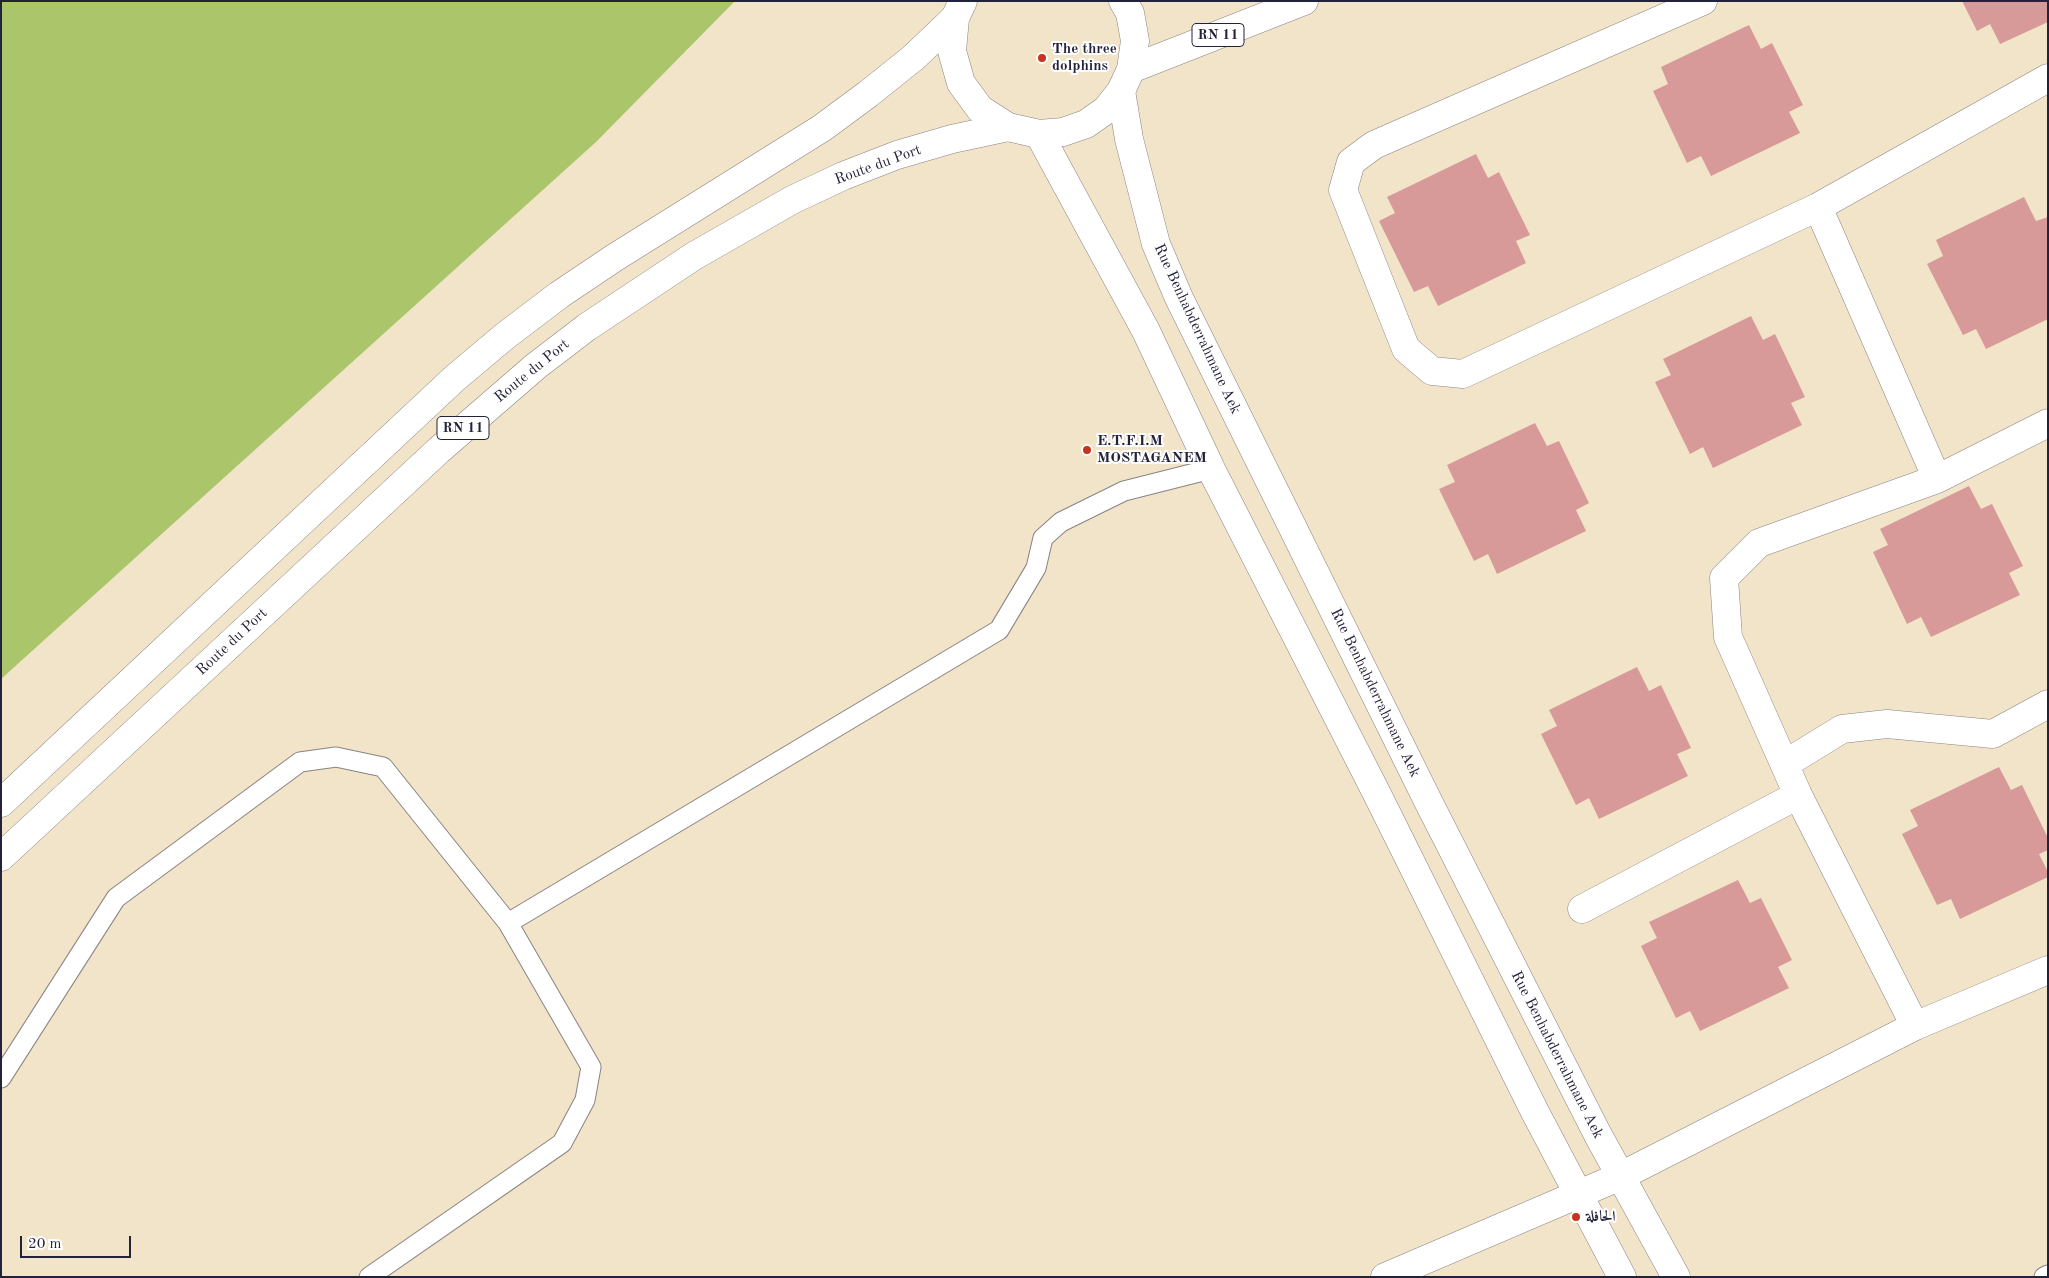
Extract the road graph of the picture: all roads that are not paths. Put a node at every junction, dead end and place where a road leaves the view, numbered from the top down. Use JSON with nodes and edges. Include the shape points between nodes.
{"nodes":[{"id":1,"x":1123,"y":1,"type":"edge"},
{"id":2,"x":1304,"y":1,"type":"edge"},
{"id":3,"x":1703,"y":1,"type":"edge"},
{"id":4,"x":959,"y":7,"type":"edge"},
{"id":5,"x":2048,"y":78,"type":"edge"},
{"id":6,"x":1126,"y":80,"type":"junction"},
{"id":7,"x":1008,"y":127,"type":"junction"},
{"id":8,"x":1039,"y":134,"type":"junction"},
{"id":9,"x":1818,"y":207,"type":"junction"},
{"id":10,"x":2048,"y":423,"type":"edge"},
{"id":11,"x":1211,"y":469,"type":"junction"},
{"id":12,"x":1937,"y":479,"type":"junction"},
{"id":13,"x":2048,"y":704,"type":"edge"},
{"id":14,"x":1785,"y":764,"type":"junction"},
{"id":15,"x":1798,"y":795,"type":"junction"},
{"id":16,"x":1,"y":803,"type":"edge"},
{"id":17,"x":1,"y":857,"type":"edge"},
{"id":18,"x":1582,"y":909,"type":"dead end"},
{"id":19,"x":508,"y":923,"type":"junction"},
{"id":20,"x":2048,"y":970,"type":"edge"},
{"id":21,"x":1914,"y":1026,"type":"junction"},
{"id":22,"x":1,"y":1078,"type":"edge"},
{"id":23,"x":1621,"y":1176,"type":"junction"},
{"id":24,"x":1579,"y":1194,"type":"junction"},
{"id":25,"x":2048,"y":1275,"type":"edge"},
{"id":26,"x":369,"y":1277,"type":"edge"},
{"id":27,"x":1385,"y":1277,"type":"edge"},
{"id":28,"x":1622,"y":1277,"type":"edge"},
{"id":29,"x":1676,"y":1277,"type":"edge"},
{"id":30,"x":2044,"y":1277,"type":"edge"}],
"edges":[{"from":1,"to":6,"type":"main road","via":[[1130,13],[1135,41]]},
{"from":2,"to":6,"type":"main road","number":"RN 11"},
{"from":3,"to":9,"type":"main road","via":[[1374,145],[1351,162],[1343,190],[1406,349],[1432,371],[1463,374]]},
{"from":4,"to":7,"type":"main road","via":[[952,51],[961,83],[980,109]]},
{"from":4,"to":16,"type":"main road","number":"RN 11","via":[[913,58],[822,128],[559,295],[455,378]]},
{"from":5,"to":9,"type":"main road"},
{"from":6,"to":8,"type":"main road","via":[[1106,110],[1086,124],[1063,132]]},
{"from":6,"to":23,"type":"main road","name":"Rue Benhabderrahmane Aek","via":[[1129,139],[1156,244],[1179,298],[1429,803]]},
{"from":7,"to":8,"type":"main road"},
{"from":7,"to":17,"type":"main road","name":"Route du Port","number":"RN 11","via":[[897,155],[792,200],[694,256],[587,327],[536,366],[446,444]]},
{"from":8,"to":11,"type":"main road","via":[[1146,331]]},
{"from":9,"to":12,"type":"main road"},
{"from":10,"to":12,"type":"main road"},
{"from":11,"to":19,"type":"lane","via":[[1124,491],[1060,522],[1043,538],[1036,568],[998,630]]},
{"from":11,"to":24,"type":"main road"},
{"from":12,"to":14,"type":"main road","via":[[1759,543],[1724,578],[1728,637]]},
{"from":13,"to":14,"type":"main road","via":[[1993,734],[1887,724],[1842,729]]},
{"from":14,"to":15,"type":"main road"},
{"from":15,"to":18,"type":"main road"},
{"from":15,"to":21,"type":"main road"},
{"from":19,"to":22,"type":"lane","via":[[383,767],[336,757],[300,762],[116,898]]},
{"from":19,"to":26,"type":"lane","via":[[591,1067],[585,1100],[562,1143]]},
{"from":20,"to":21,"type":"main road"},
{"from":21,"to":23,"type":"main road"},
{"from":23,"to":24,"type":"main road"},
{"from":23,"to":29,"type":"main road","name":"Rue Benhabderrahmane Aek"},
{"from":24,"to":27,"type":"main road"},
{"from":24,"to":28,"type":"main road"},
{"from":25,"to":30,"type":"lane"}]}
